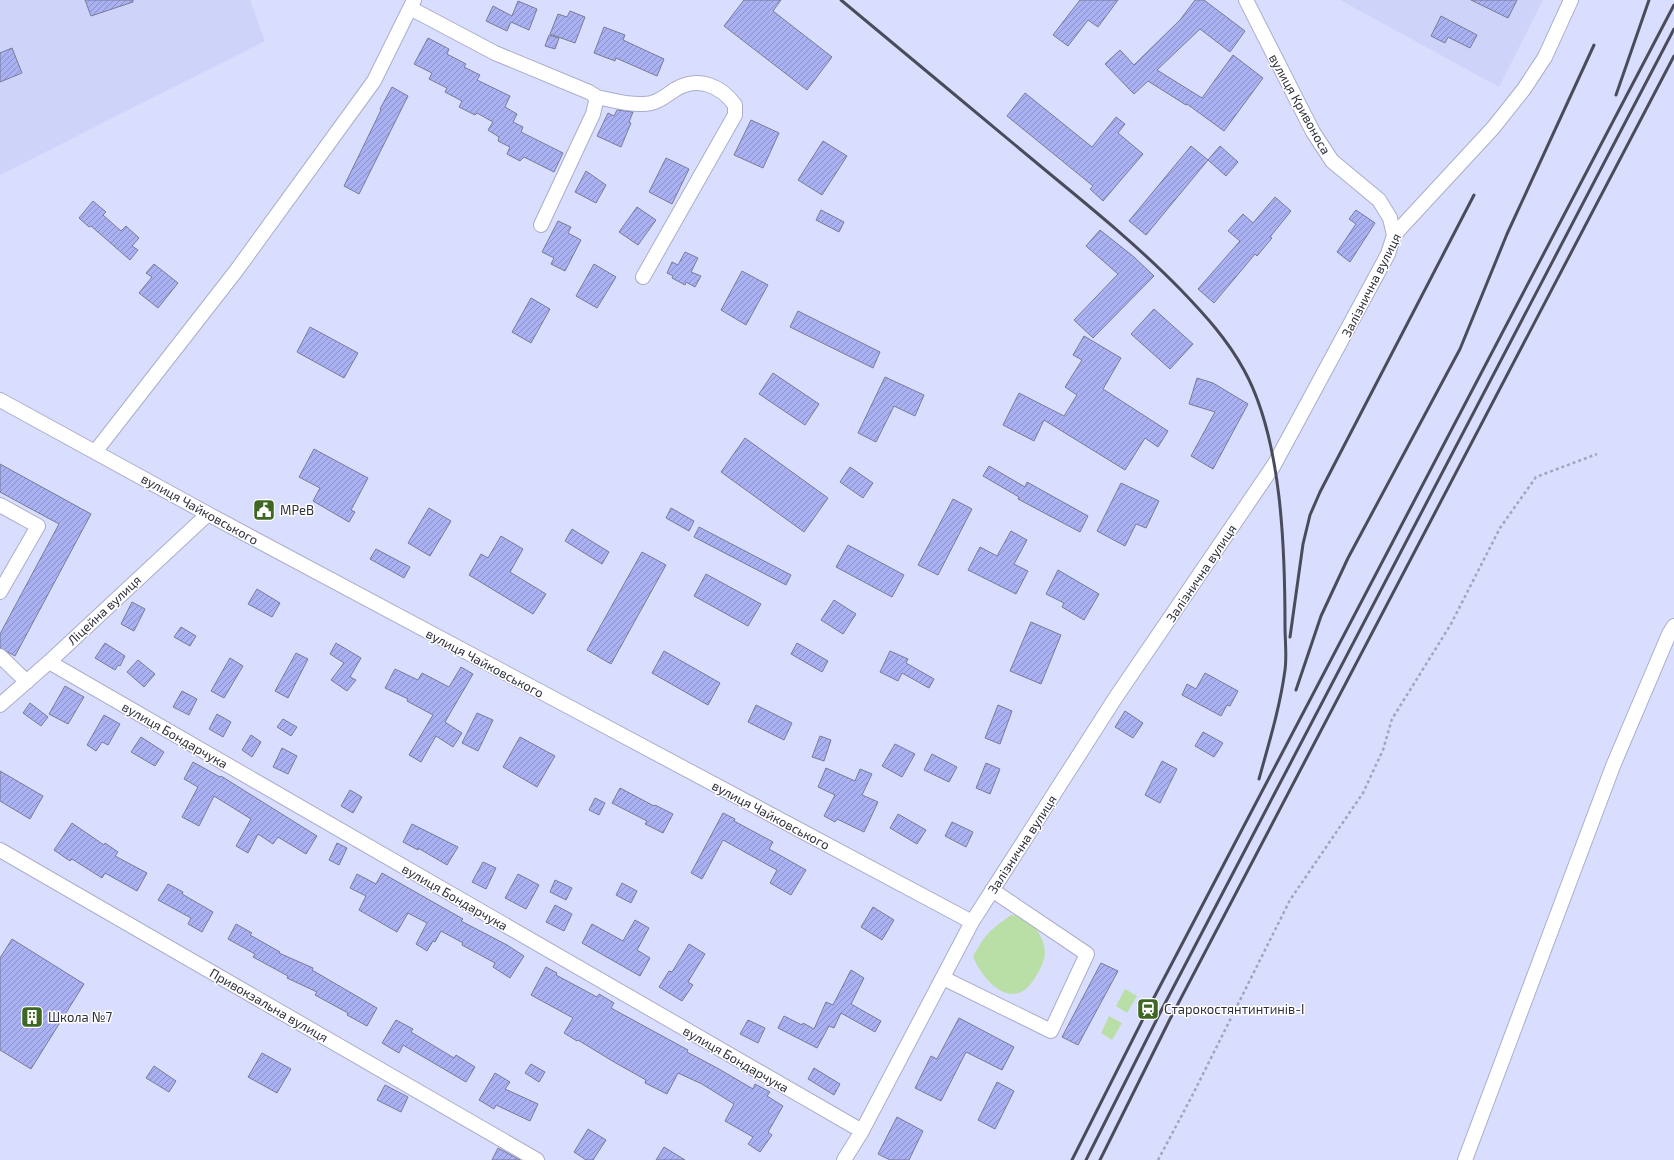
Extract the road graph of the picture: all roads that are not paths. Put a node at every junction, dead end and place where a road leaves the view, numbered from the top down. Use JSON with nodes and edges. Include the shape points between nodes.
{"nodes":[{"id":1,"x":1246,"y":0,"type":"edge"},
{"id":2,"x":1571,"y":0,"type":"edge"},
{"id":3,"x":412,"y":4,"type":"edge"},
{"id":4,"x":597,"y":97,"type":"junction"},
{"id":5,"x":541,"y":225,"type":"dead end"},
{"id":6,"x":1394,"y":235,"type":"junction"},
{"id":7,"x":643,"y":277,"type":"dead end"},
{"id":8,"x":0,"y":400,"type":"edge"},
{"id":9,"x":95,"y":452,"type":"junction"},
{"id":10,"x":0,"y":505,"type":"edge"},
{"id":11,"x":208,"y":514,"type":"junction"},
{"id":12,"x":0,"y":592,"type":"edge"},
{"id":13,"x":1674,"y":626,"type":"edge"},
{"id":14,"x":0,"y":656,"type":"edge"},
{"id":15,"x":49,"y":662,"type":"junction"},
{"id":16,"x":27,"y":682,"type":"junction"},
{"id":17,"x":0,"y":705,"type":"edge"},
{"id":18,"x":0,"y":850,"type":"edge"},
{"id":19,"x":992,"y":890,"type":"junction"},
{"id":20,"x":972,"y":922,"type":"junction"},
{"id":21,"x":943,"y":978,"type":"junction"},
{"id":22,"x":862,"y":1131,"type":"junction"},
{"id":23,"x":537,"y":1160,"type":"edge"},
{"id":24,"x":844,"y":1160,"type":"edge"},
{"id":25,"x":1465,"y":1160,"type":"edge"}],
"edges":[{"from":1,"to":6,"type":"street","name":"вулиця Кривоноса","via":[[1313,132],[1332,161],[1379,200],[1390,218]]},
{"from":2,"to":6,"type":"street","name":"Залізнична вулиця","via":[[1545,57],[1524,89],[1493,128]]},
{"from":3,"to":4,"type":"street","via":[[495,53]]},
{"from":3,"to":9,"type":"street","via":[[374,81],[236,271]]},
{"from":4,"to":5,"type":"street","via":[[593,114]]},
{"from":4,"to":7,"type":"street","via":[[643,104],[660,101],[689,83],[701,82],[722,91],[735,106],[735,115]]},
{"from":6,"to":19,"type":"street","name":"Залізнична вулиця","via":[[1388,254],[1274,465],[1116,697]]},
{"from":8,"to":9,"type":"street","name":"вулиця Чайковського"},
{"from":9,"to":11,"type":"street","name":"вулиця Чайковського"},
{"from":10,"to":12,"type":"street","via":[[38,526]]},
{"from":11,"to":15,"type":"street","name":"Ліцейна вулиця"},
{"from":11,"to":20,"type":"street","name":"вулиця Чайковського"},
{"from":13,"to":25,"type":"street","via":[[1613,766]]},
{"from":14,"to":16,"type":"street"},
{"from":15,"to":16,"type":"street","name":"Ліцейна вулиця"},
{"from":15,"to":22,"type":"street","name":"вулиця Бондарчука"},
{"from":16,"to":17,"type":"street","name":"Ліцейна вулиця"},
{"from":18,"to":23,"type":"street","name":"Привокзальна вулиця"},
{"from":19,"to":20,"type":"street","name":"Залізнична вулиця"},
{"from":19,"to":21,"type":"street","via":[[1087,954],[1051,1031]]},
{"from":20,"to":21,"type":"street","name":"Залізнична вулиця"},
{"from":21,"to":22,"type":"street","name":"Залізнична вулиця"},
{"from":22,"to":24,"type":"street","name":"Залізнична вулиця"}]}
